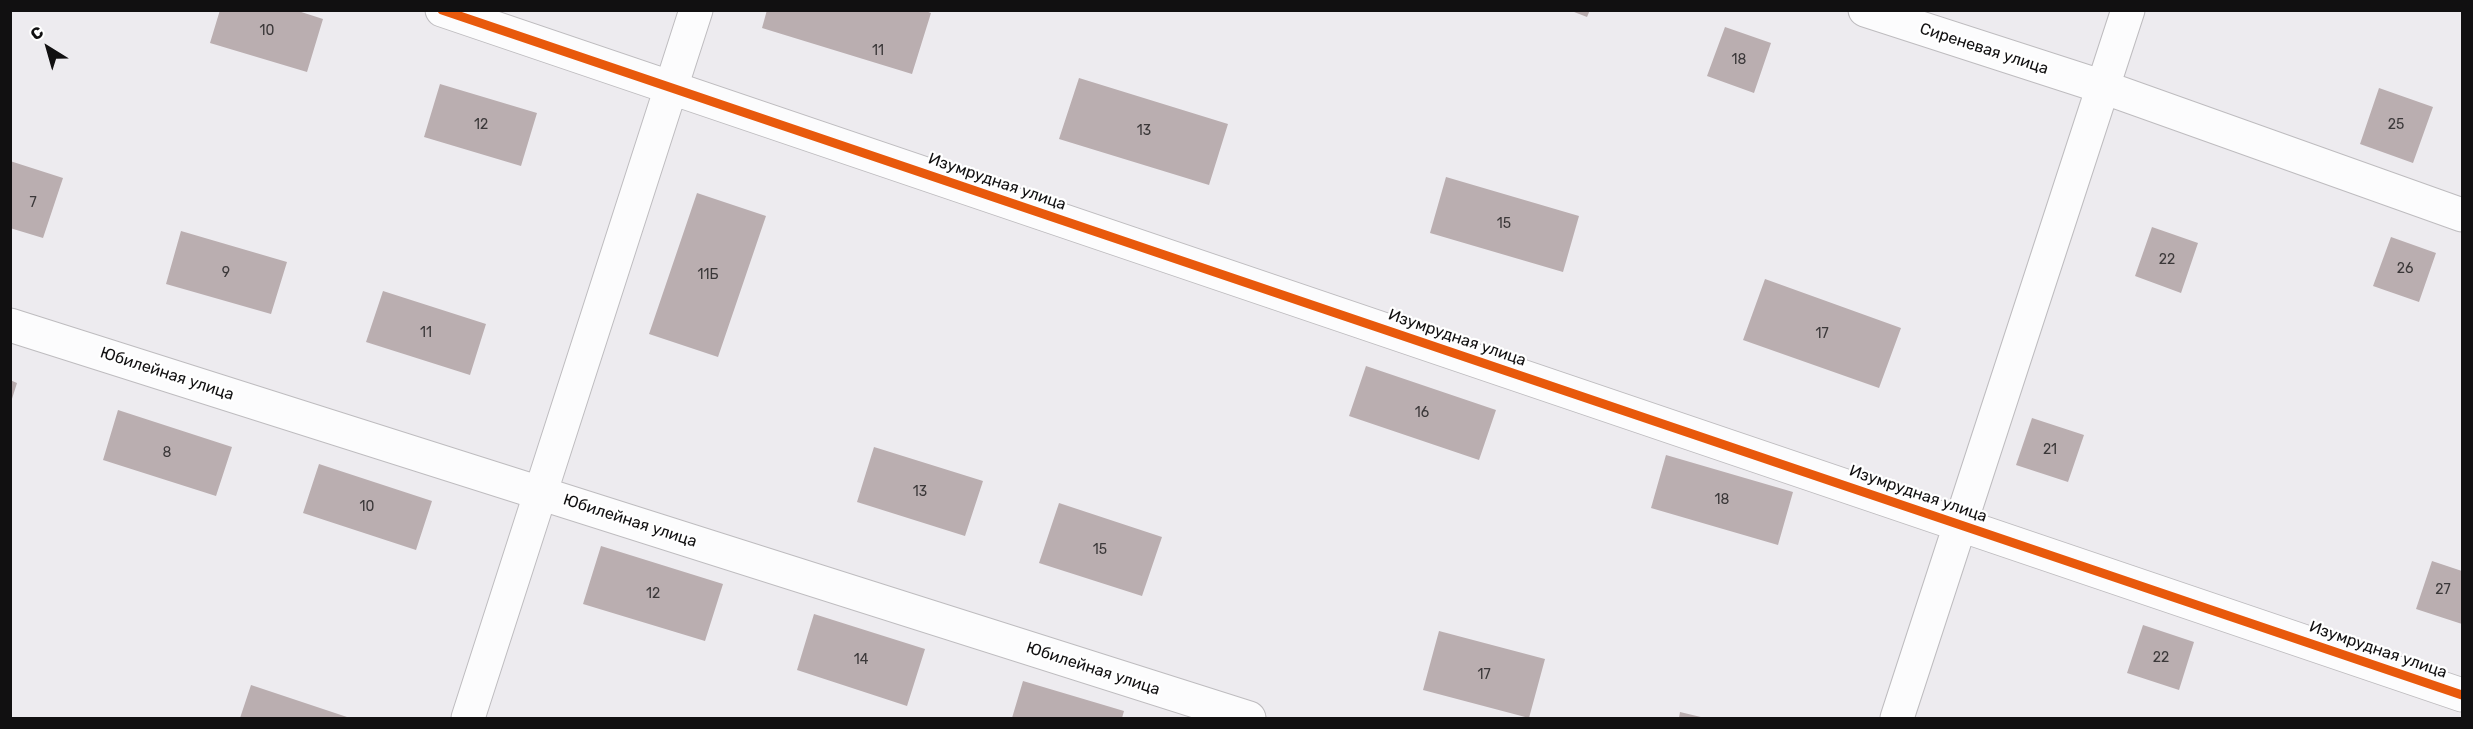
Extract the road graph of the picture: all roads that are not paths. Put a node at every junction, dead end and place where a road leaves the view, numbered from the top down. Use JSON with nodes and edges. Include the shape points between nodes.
{"nodes":[{"id":1,"x":442,"y":10,"type":"edge"},
{"id":2,"x":696,"y":10,"type":"edge"},
{"id":3,"x":1865,"y":10,"type":"edge"},
{"id":4,"x":2128,"y":10,"type":"edge"},
{"id":5,"x":2103,"y":87,"type":"junction"},
{"id":6,"x":671,"y":88,"type":"junction"},
{"id":7,"x":2463,"y":215,"type":"edge"},
{"id":8,"x":10,"y":325,"type":"edge"},
{"id":9,"x":541,"y":493,"type":"junction"},
{"id":10,"x":1960,"y":525,"type":"junction"},
{"id":11,"x":2463,"y":695,"type":"edge"},
{"id":12,"x":468,"y":718,"type":"edge"},
{"id":13,"x":1249,"y":718,"type":"edge"},
{"id":14,"x":1897,"y":718,"type":"edge"}],
"edges":[{"from":1,"to":6,"type":"street","name":"Изумрудная улица"},
{"from":2,"to":6,"type":"street"},
{"from":3,"to":5,"type":"street","name":"Сиреневая улица"},
{"from":4,"to":5,"type":"street"},
{"from":5,"to":7,"type":"street","name":"Сиреневая улица"},
{"from":5,"to":10,"type":"street"},
{"from":6,"to":9,"type":"street"},
{"from":6,"to":10,"type":"street","name":"Изумрудная улица"},
{"from":8,"to":9,"type":"street","name":"Юбилейная улица"},
{"from":9,"to":12,"type":"street"},
{"from":9,"to":13,"type":"street","name":"Юбилейная улица"},
{"from":10,"to":11,"type":"street","name":"Изумрудная улица"},
{"from":10,"to":14,"type":"street"}]}
